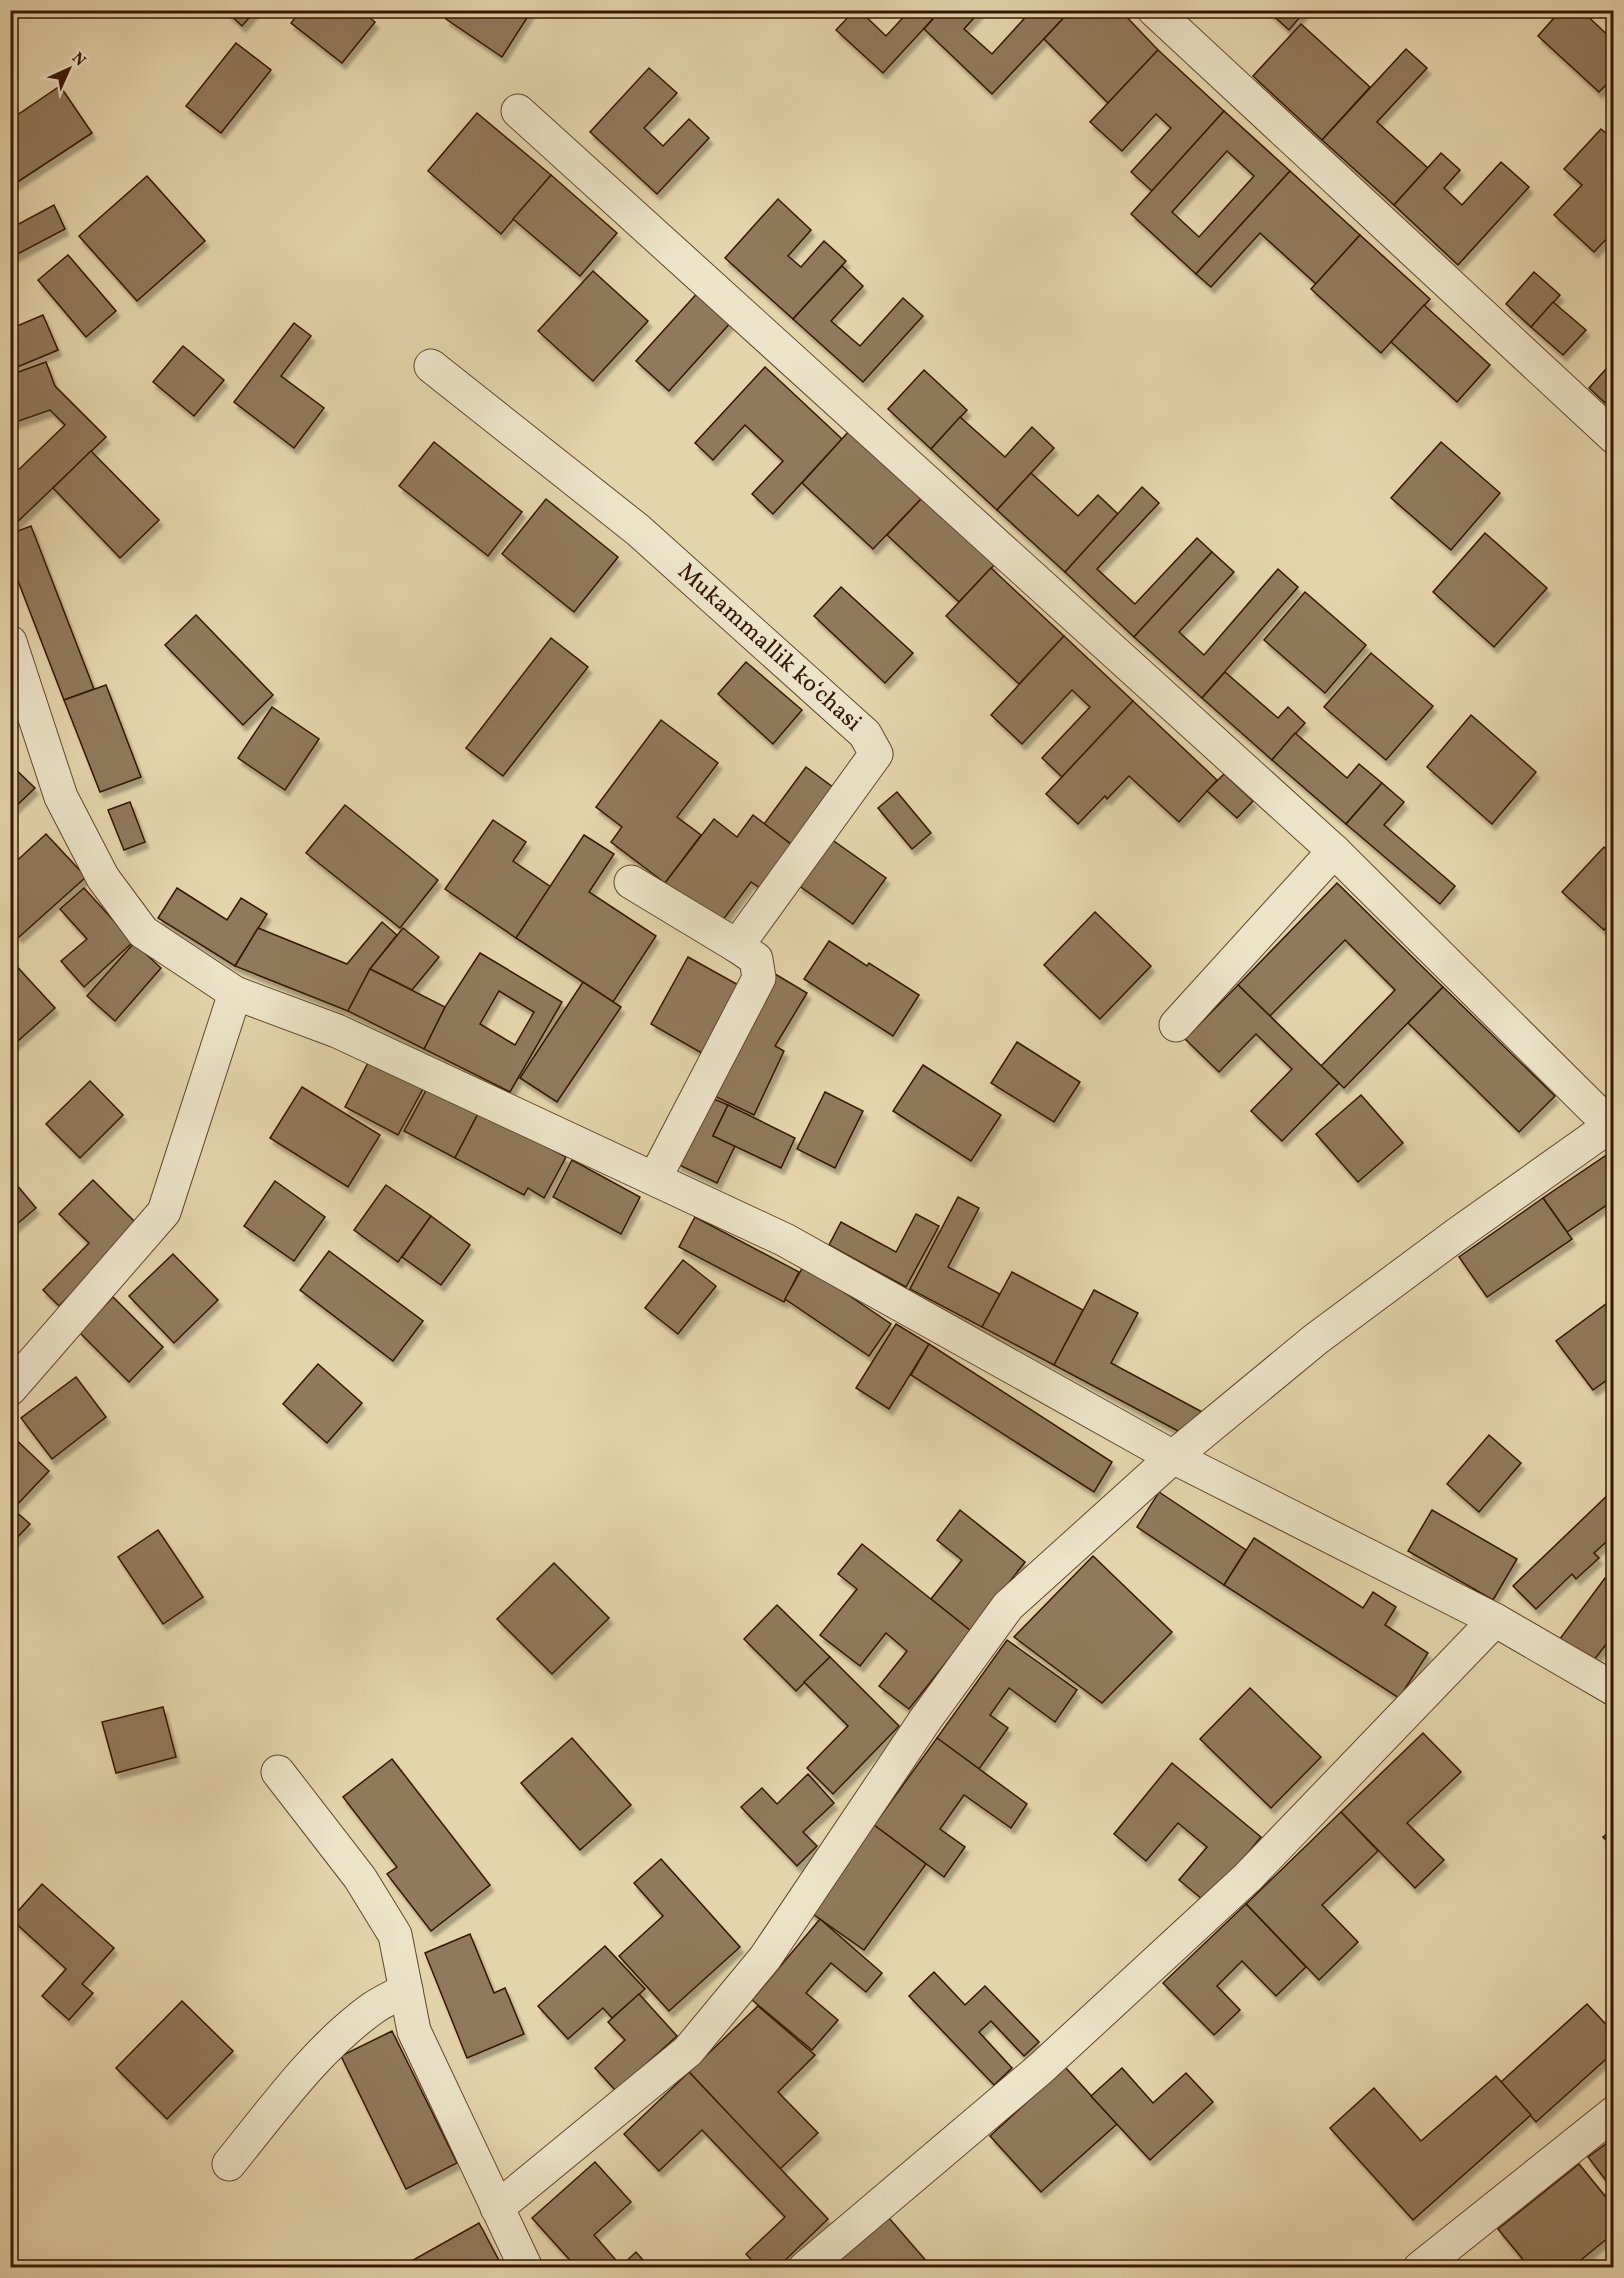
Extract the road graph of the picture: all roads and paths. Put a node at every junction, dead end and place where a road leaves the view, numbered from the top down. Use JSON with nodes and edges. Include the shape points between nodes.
{"nodes":[{"id":1,"x":1154,"y":10,"type":"edge"},
{"id":2,"x":518,"y":111,"type":"dead end"},
{"id":3,"x":431,"y":366,"type":"dead end"},
{"id":4,"x":1614,"y":437,"type":"edge"},
{"id":5,"x":10,"y":642,"type":"edge"},
{"id":6,"x":1334,"y":851,"type":"junction"},
{"id":7,"x":631,"y":882,"type":"dead end"},
{"id":8,"x":737,"y":946,"type":"junction"},
{"id":9,"x":236,"y":993,"type":"junction"},
{"id":10,"x":1176,"y":1025,"type":"dead end"},
{"id":11,"x":1612,"y":1126,"type":"edge"},
{"id":12,"x":655,"y":1178,"type":"junction"},
{"id":13,"x":10,"y":1389,"type":"edge"},
{"id":14,"x":1173,"y":1457,"type":"junction"},
{"id":15,"x":1495,"y":1620,"type":"junction"},
{"id":16,"x":1614,"y":1689,"type":"edge"},
{"id":17,"x":278,"y":1772,"type":"dead end"},
{"id":18,"x":406,"y":1990,"type":"junction"},
{"id":19,"x":1614,"y":2113,"type":"edge"},
{"id":20,"x":229,"y":2164,"type":"dead end"},
{"id":21,"x":497,"y":2208,"type":"junction"},
{"id":22,"x":526,"y":2268,"type":"edge"},
{"id":23,"x":806,"y":2268,"type":"edge"},
{"id":24,"x":1420,"y":2268,"type":"edge"}],
"edges":[{"from":1,"to":4,"type":"street"},
{"from":2,"to":6,"type":"street"},
{"from":3,"to":8,"type":"street","name":"Mukammallik koʻchasi","via":[[638,530],[866,734],[876,754]]},
{"from":5,"to":9,"type":"street","via":[[61,797],[103,878],[143,932]]},
{"from":6,"to":10,"type":"street"},
{"from":6,"to":11,"type":"street"},
{"from":7,"to":8,"type":"street"},
{"from":8,"to":12,"type":"street","via":[[756,958],[759,978]]},
{"from":9,"to":12,"type":"street","via":[[337,1031]]},
{"from":9,"to":13,"type":"street","via":[[164,1212]]},
{"from":11,"to":14,"type":"street","via":[[1316,1339]]},
{"from":12,"to":14,"type":"street","via":[[785,1240]]},
{"from":14,"to":15,"type":"street"},
{"from":14,"to":21,"type":"street","via":[[1008,1606],[925,1720],[765,1958],[688,2051]]},
{"from":15,"to":16,"type":"street"},
{"from":15,"to":23,"type":"street","via":[[1248,1877],[1040,2069]]},
{"from":17,"to":18,"type":"street","via":[[360,1878],[395,1935]]},
{"from":18,"to":20,"type":"street","via":[[361,2017],[309,2066]]},
{"from":18,"to":21,"type":"street","via":[[414,2031]]},
{"from":19,"to":24,"type":"street"},
{"from":21,"to":22,"type":"street"}]}
